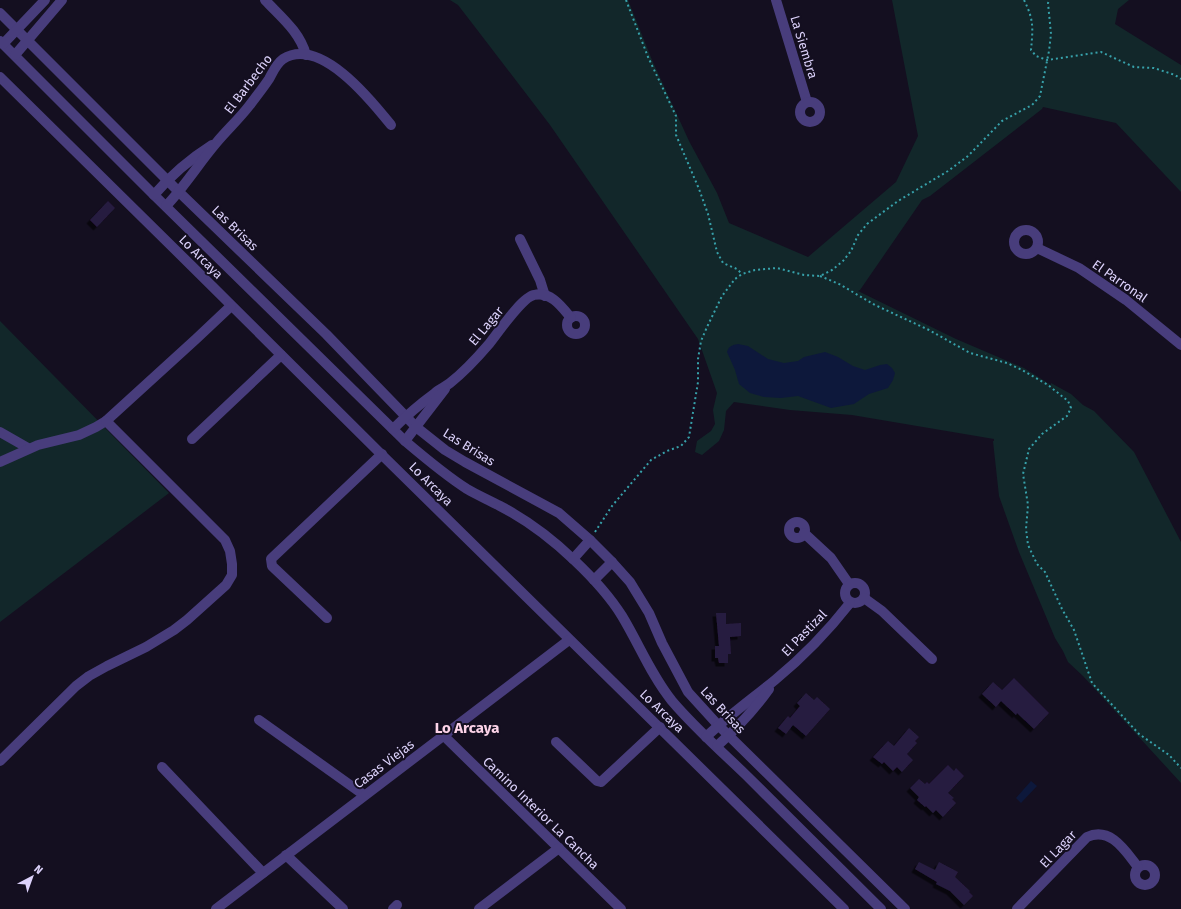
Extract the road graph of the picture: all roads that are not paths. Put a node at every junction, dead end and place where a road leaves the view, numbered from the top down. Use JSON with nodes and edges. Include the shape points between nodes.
{"nodes":[{"id":1,"x":45,"y":0,"type":"edge"},
{"id":2,"x":62,"y":0,"type":"edge"},
{"id":3,"x":265,"y":0,"type":"edge"},
{"id":4,"x":776,"y":0,"type":"edge"},
{"id":5,"x":0,"y":13,"type":"edge"},
{"id":6,"x":17,"y":29,"type":"junction"},
{"id":7,"x":27,"y":40,"type":"junction"},
{"id":8,"x":2,"y":42,"type":"edge"},
{"id":9,"x":15,"y":55,"type":"junction"},
{"id":10,"x":306,"y":55,"type":"junction"},
{"id":11,"x":0,"y":77,"type":"edge"},
{"id":12,"x":806,"y":102,"type":"dead end"},
{"id":13,"x":391,"y":125,"type":"dead end"},
{"id":14,"x":217,"y":142,"type":"junction"},
{"id":15,"x":167,"y":179,"type":"junction"},
{"id":16,"x":179,"y":192,"type":"junction"},
{"id":17,"x":154,"y":194,"type":"junction"},
{"id":18,"x":166,"y":206,"type":"junction"},
{"id":19,"x":520,"y":239,"type":"dead end"},
{"id":20,"x":1037,"y":248,"type":"dead end"},
{"id":21,"x":545,"y":296,"type":"junction"},
{"id":22,"x":231,"y":306,"type":"junction"},
{"id":23,"x":570,"y":318,"type":"dead end"},
{"id":24,"x":1181,"y":345,"type":"edge"},
{"id":25,"x":281,"y":355,"type":"junction"},
{"id":26,"x":450,"y":383,"type":"junction"},
{"id":27,"x":406,"y":416,"type":"junction"},
{"id":28,"x":106,"y":421,"type":"junction"},
{"id":29,"x":416,"y":427,"type":"junction"},
{"id":30,"x":393,"y":429,"type":"junction"},
{"id":31,"x":0,"y":432,"type":"edge"},
{"id":32,"x":192,"y":439,"type":"dead end"},
{"id":33,"x":405,"y":441,"type":"junction"},
{"id":34,"x":28,"y":448,"type":"junction"},
{"id":35,"x":382,"y":454,"type":"junction"},
{"id":36,"x":0,"y":462,"type":"edge"},
{"id":37,"x":804,"y":534,"type":"dead end"},
{"id":38,"x":590,"y":540,"type":"junction"},
{"id":39,"x":573,"y":559,"type":"junction"},
{"id":40,"x":612,"y":562,"type":"junction"},
{"id":41,"x":594,"y":580,"type":"junction"},
{"id":42,"x":849,"y":584,"type":"junction"},
{"id":43,"x":864,"y":598,"type":"junction"},
{"id":44,"x":850,"y":603,"type":"junction"},
{"id":45,"x":327,"y":618,"type":"dead end"},
{"id":46,"x":569,"y":640,"type":"junction"},
{"id":47,"x":932,"y":659,"type":"dead end"},
{"id":48,"x":775,"y":680,"type":"junction"},
{"id":49,"x":259,"y":720,"type":"dead end"},
{"id":50,"x":718,"y":725,"type":"junction"},
{"id":51,"x":660,"y":727,"type":"junction"},
{"id":52,"x":444,"y":735,"type":"junction"},
{"id":53,"x":729,"y":736,"type":"junction"},
{"id":54,"x":706,"y":737,"type":"junction"},
{"id":55,"x":556,"y":742,"type":"dead end"},
{"id":56,"x":717,"y":746,"type":"junction"},
{"id":57,"x":0,"y":761,"type":"edge"},
{"id":58,"x":162,"y":767,"type":"dead end"},
{"id":59,"x":364,"y":795,"type":"junction"},
{"id":60,"x":559,"y":848,"type":"junction"},
{"id":61,"x":286,"y":855,"type":"junction"},
{"id":62,"x":1138,"y":868,"type":"dead end"},
{"id":63,"x":263,"y":873,"type":"junction"},
{"id":64,"x":216,"y":909,"type":"edge"},
{"id":65,"x":343,"y":909,"type":"edge"},
{"id":66,"x":480,"y":909,"type":"edge"},
{"id":67,"x":621,"y":909,"type":"edge"},
{"id":68,"x":844,"y":909,"type":"edge"},
{"id":69,"x":881,"y":909,"type":"edge"},
{"id":70,"x":905,"y":909,"type":"edge"},
{"id":71,"x":1017,"y":909,"type":"edge"}],
"edges":[{"from":1,"to":6,"type":"street"},
{"from":2,"to":7,"type":"street"},
{"from":3,"to":10,"type":"street","via":[[296,33],[304,45]]},
{"from":4,"to":12,"type":"street","name":"La Siembra"},
{"from":5,"to":6,"type":"street","name":"Las Brisas"},
{"from":6,"to":7,"type":"street","name":"Las Brisas"},
{"from":6,"to":8,"type":"street"},
{"from":7,"to":9,"type":"street"},
{"from":7,"to":15,"type":"street","name":"Las Brisas"},
{"from":8,"to":9,"type":"street"},
{"from":9,"to":17,"type":"street"},
{"from":10,"to":13,"type":"street","name":"El Barbecho","via":[[333,65],[367,97]]},
{"from":10,"to":14,"type":"street","name":"El Barbecho","via":[[292,56],[281,61],[246,109]]},
{"from":11,"to":22,"type":"street","name":"Lo Arcaya"},
{"from":14,"to":15,"type":"street","name":"El Barbecho","via":[[197,154]]},
{"from":14,"to":16,"type":"street","name":"El Barbecho"},
{"from":15,"to":16,"type":"street","name":"Las Brisas"},
{"from":15,"to":17,"type":"street","name":"El Barbecho"},
{"from":16,"to":18,"type":"street","name":"El Barbecho"},
{"from":16,"to":27,"type":"street","name":"Las Brisas"},
{"from":17,"to":18,"type":"street"},
{"from":18,"to":30,"type":"street"},
{"from":19,"to":21,"type":"street"},
{"from":20,"to":24,"type":"street","name":"El Parronal","via":[[1079,268],[1126,300]]},
{"from":21,"to":23,"type":"street","via":[[556,301]]},
{"from":21,"to":26,"type":"street","name":"El Lagar","via":[[533,295],[522,302],[487,346]]},
{"from":22,"to":25,"type":"street","name":"Lo Arcaya"},
{"from":22,"to":28,"type":"street"},
{"from":25,"to":32,"type":"street"},
{"from":25,"to":35,"type":"street","name":"Lo Arcaya"},
{"from":26,"to":27,"type":"street"},
{"from":26,"to":29,"type":"street"},
{"from":27,"to":29,"type":"street","name":"Las Brisas"},
{"from":27,"to":30,"type":"street"},
{"from":28,"to":34,"type":"street","via":[[79,435]]},
{"from":28,"to":57,"type":"street","via":[[225,540],[232,557],[232,575],[226,585],[187,620],[159,639],[89,676],[76,686]]},
{"from":29,"to":33,"type":"street"},
{"from":29,"to":38,"type":"street","name":"Las Brisas","via":[[445,450],[559,513]]},
{"from":30,"to":33,"type":"street"},
{"from":31,"to":34,"type":"street"},
{"from":33,"to":39,"type":"street","via":[[451,478],[549,537]]},
{"from":34,"to":36,"type":"street"},
{"from":35,"to":45,"type":"street","via":[[271,560],[272,566]]},
{"from":35,"to":46,"type":"street","name":"Lo Arcaya"},
{"from":37,"to":42,"type":"street","via":[[834,562]]},
{"from":38,"to":39,"type":"street"},
{"from":38,"to":40,"type":"street","name":"Las Brisas"},
{"from":39,"to":41,"type":"street"},
{"from":40,"to":41,"type":"street"},
{"from":40,"to":50,"type":"street","name":"Las Brisas","via":[[630,582],[649,613],[688,692]]},
{"from":41,"to":54,"type":"street","via":[[623,617],[651,670],[672,701]]},
{"from":42,"to":43,"type":"street","via":[[856,583],[862,586]]},
{"from":42,"to":44,"type":"street","via":[[844,592]]},
{"from":43,"to":44,"type":"street","via":[[856,604]]},
{"from":43,"to":47,"type":"street","via":[[882,611]]},
{"from":44,"to":48,"type":"street","name":"El Pastizal","via":[[832,626]]},
{"from":46,"to":51,"type":"street","name":"Lo Arcaya"},
{"from":46,"to":52,"type":"street","name":"Casas Viejas"},
{"from":48,"to":50,"type":"street"},
{"from":48,"to":53,"type":"street","via":[[762,699]]},
{"from":49,"to":59,"type":"street"},
{"from":50,"to":53,"type":"street","name":"Las Brisas"},
{"from":50,"to":54,"type":"street"},
{"from":51,"to":55,"type":"street","via":[[601,782]]},
{"from":51,"to":68,"type":"street","name":"Lo Arcaya"},
{"from":52,"to":59,"type":"street","name":"Casas Viejas"},
{"from":52,"to":60,"type":"street","name":"Camino Interior La Cancha"},
{"from":53,"to":56,"type":"street"},
{"from":53,"to":70,"type":"street","name":"Las Brisas"},
{"from":54,"to":56,"type":"street"},
{"from":56,"to":69,"type":"street"},
{"from":58,"to":63,"type":"street"},
{"from":59,"to":61,"type":"street","name":"Casas Viejas"},
{"from":60,"to":66,"type":"street"},
{"from":60,"to":67,"type":"street","name":"Camino Interior La Cancha"},
{"from":61,"to":63,"type":"street","name":"Casas Viejas"},
{"from":61,"to":65,"type":"street"},
{"from":62,"to":71,"type":"street","name":"El Lagar","via":[[1116,840],[1102,834],[1092,835],[1087,837]]},
{"from":63,"to":64,"type":"street","name":"Casas Viejas"}]}
